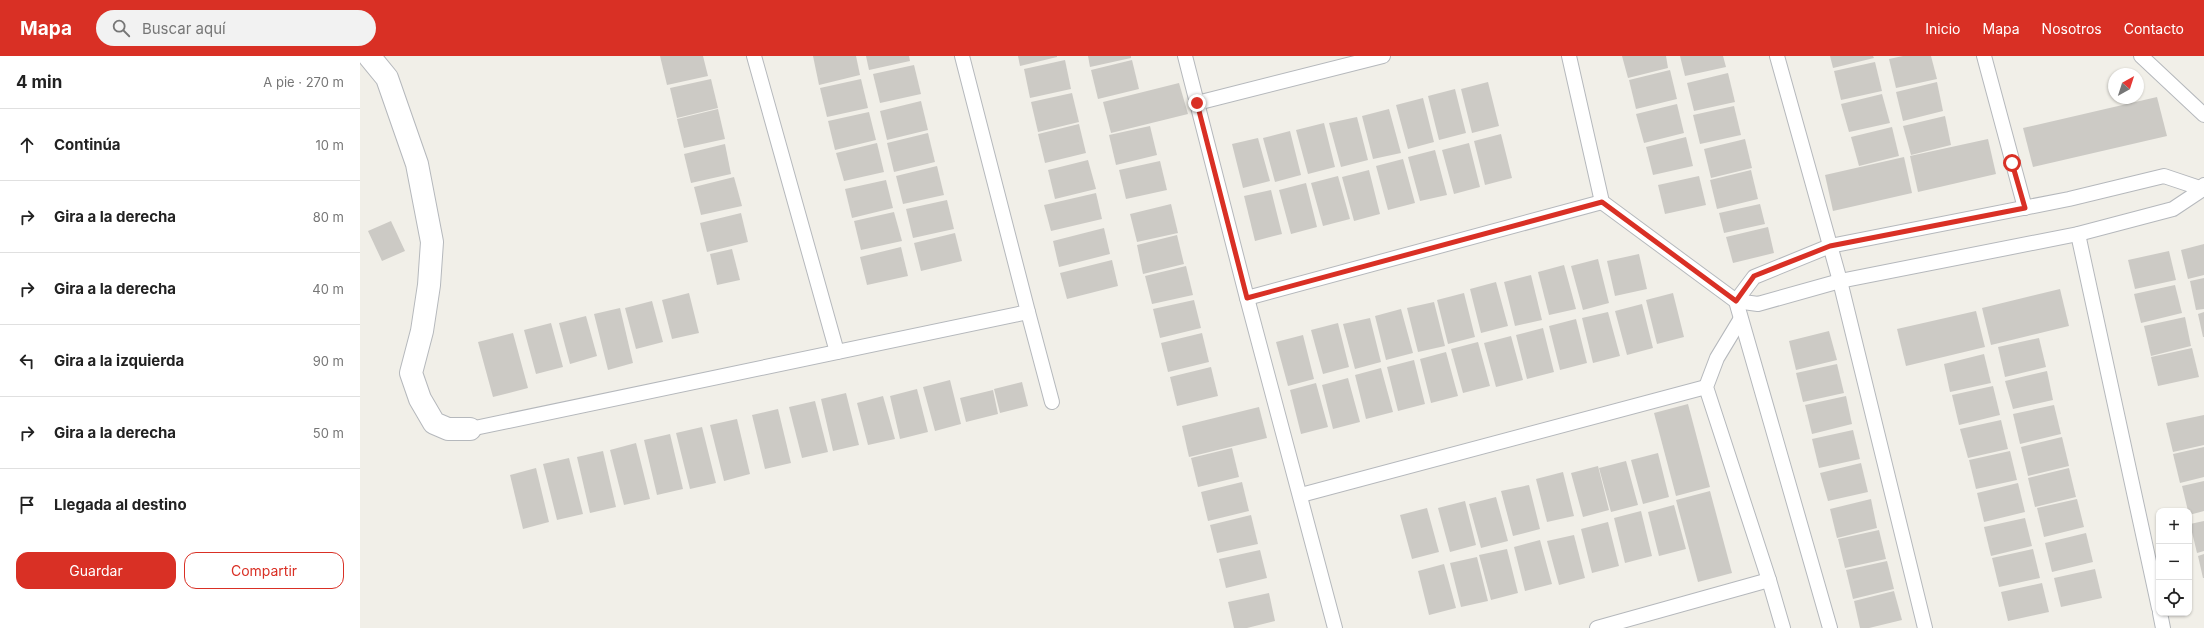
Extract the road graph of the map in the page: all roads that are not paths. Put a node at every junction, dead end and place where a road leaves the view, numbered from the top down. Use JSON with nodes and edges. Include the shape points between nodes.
{"nodes":[{"id":1,"x":369,"y":56,"type":"edge"},
{"id":2,"x":754,"y":56,"type":"edge"},
{"id":3,"x":962,"y":56,"type":"edge"},
{"id":4,"x":1185,"y":56,"type":"edge"},
{"id":5,"x":1384,"y":56,"type":"edge"},
{"id":6,"x":1569,"y":56,"type":"edge"},
{"id":7,"x":1777,"y":56,"type":"edge"},
{"id":8,"x":1984,"y":56,"type":"edge"},
{"id":9,"x":2141,"y":56,"type":"edge"},
{"id":10,"x":1197,"y":103,"type":"junction"},
{"id":11,"x":2204,"y":115,"type":"edge"},
{"id":12,"x":2204,"y":188,"type":"edge"},
{"id":13,"x":1602,"y":202,"type":"junction"},
{"id":14,"x":2025,"y":208,"type":"junction"},
{"id":15,"x":2078,"y":234,"type":"junction"},
{"id":16,"x":1830,"y":246,"type":"junction"},
{"id":17,"x":1840,"y":281,"type":"junction"},
{"id":18,"x":1247,"y":298,"type":"junction"},
{"id":19,"x":1736,"y":301,"type":"junction"},
{"id":20,"x":1028,"y":312,"type":"junction"},
{"id":21,"x":1740,"y":320,"type":"junction"},
{"id":22,"x":836,"y":352,"type":"junction"},
{"id":23,"x":1706,"y":386,"type":"junction"},
{"id":24,"x":1052,"y":402,"type":"dead end"},
{"id":25,"x":470,"y":429,"type":"joint"},
{"id":26,"x":1301,"y":495,"type":"junction"},
{"id":27,"x":1769,"y":580,"type":"junction"},
{"id":28,"x":2156,"y":594,"type":"edge"},
{"id":29,"x":2161,"y":616,"type":"edge"},
{"id":30,"x":1335,"y":628,"type":"edge"},
{"id":31,"x":1597,"y":628,"type":"edge"},
{"id":32,"x":1782,"y":628,"type":"edge"},
{"id":33,"x":1830,"y":628,"type":"edge"},
{"id":34,"x":1925,"y":628,"type":"edge"},
{"id":35,"x":2163,"y":628,"type":"edge"}],
"edges":[{"from":1,"to":25,"type":"street","via":[[387,78],[417,164],[432,242],[422,331],[411,373],[420,399],[434,424],[448,429]]},
{"from":2,"to":22,"type":"lane"},
{"from":3,"to":20,"type":"lane"},
{"from":4,"to":10,"type":"lane"},
{"from":5,"to":10,"type":"lane"},
{"from":6,"to":13,"type":"lane"},
{"from":7,"to":16,"type":"lane"},
{"from":8,"to":14,"type":"lane"},
{"from":9,"to":11,"type":"lane"},
{"from":10,"to":18,"type":"lane"},
{"from":12,"to":14,"type":"lane","via":[[2164,176]]},
{"from":12,"to":15,"type":"lane","via":[[2173,209]]},
{"from":13,"to":18,"type":"lane"},
{"from":13,"to":19,"type":"lane"},
{"from":14,"to":16,"type":"lane"},
{"from":15,"to":17,"type":"lane"},
{"from":15,"to":28,"type":"lane"},
{"from":16,"to":17,"type":"lane"},
{"from":16,"to":19,"type":"lane","via":[[1754,276]]},
{"from":17,"to":19,"type":"lane","via":[[1758,304]]},
{"from":17,"to":34,"type":"lane"},
{"from":18,"to":26,"type":"lane"},
{"from":19,"to":21,"type":"lane"},
{"from":20,"to":22,"type":"lane"},
{"from":20,"to":24,"type":"lane"},
{"from":21,"to":23,"type":"lane","via":[[1717,358]]},
{"from":21,"to":33,"type":"lane"},
{"from":22,"to":25,"type":"lane"},
{"from":23,"to":26,"type":"lane"},
{"from":23,"to":27,"type":"lane"},
{"from":26,"to":30,"type":"lane"},
{"from":27,"to":31,"type":"lane"},
{"from":27,"to":32,"type":"lane"},
{"from":29,"to":35,"type":"lane"}]}
